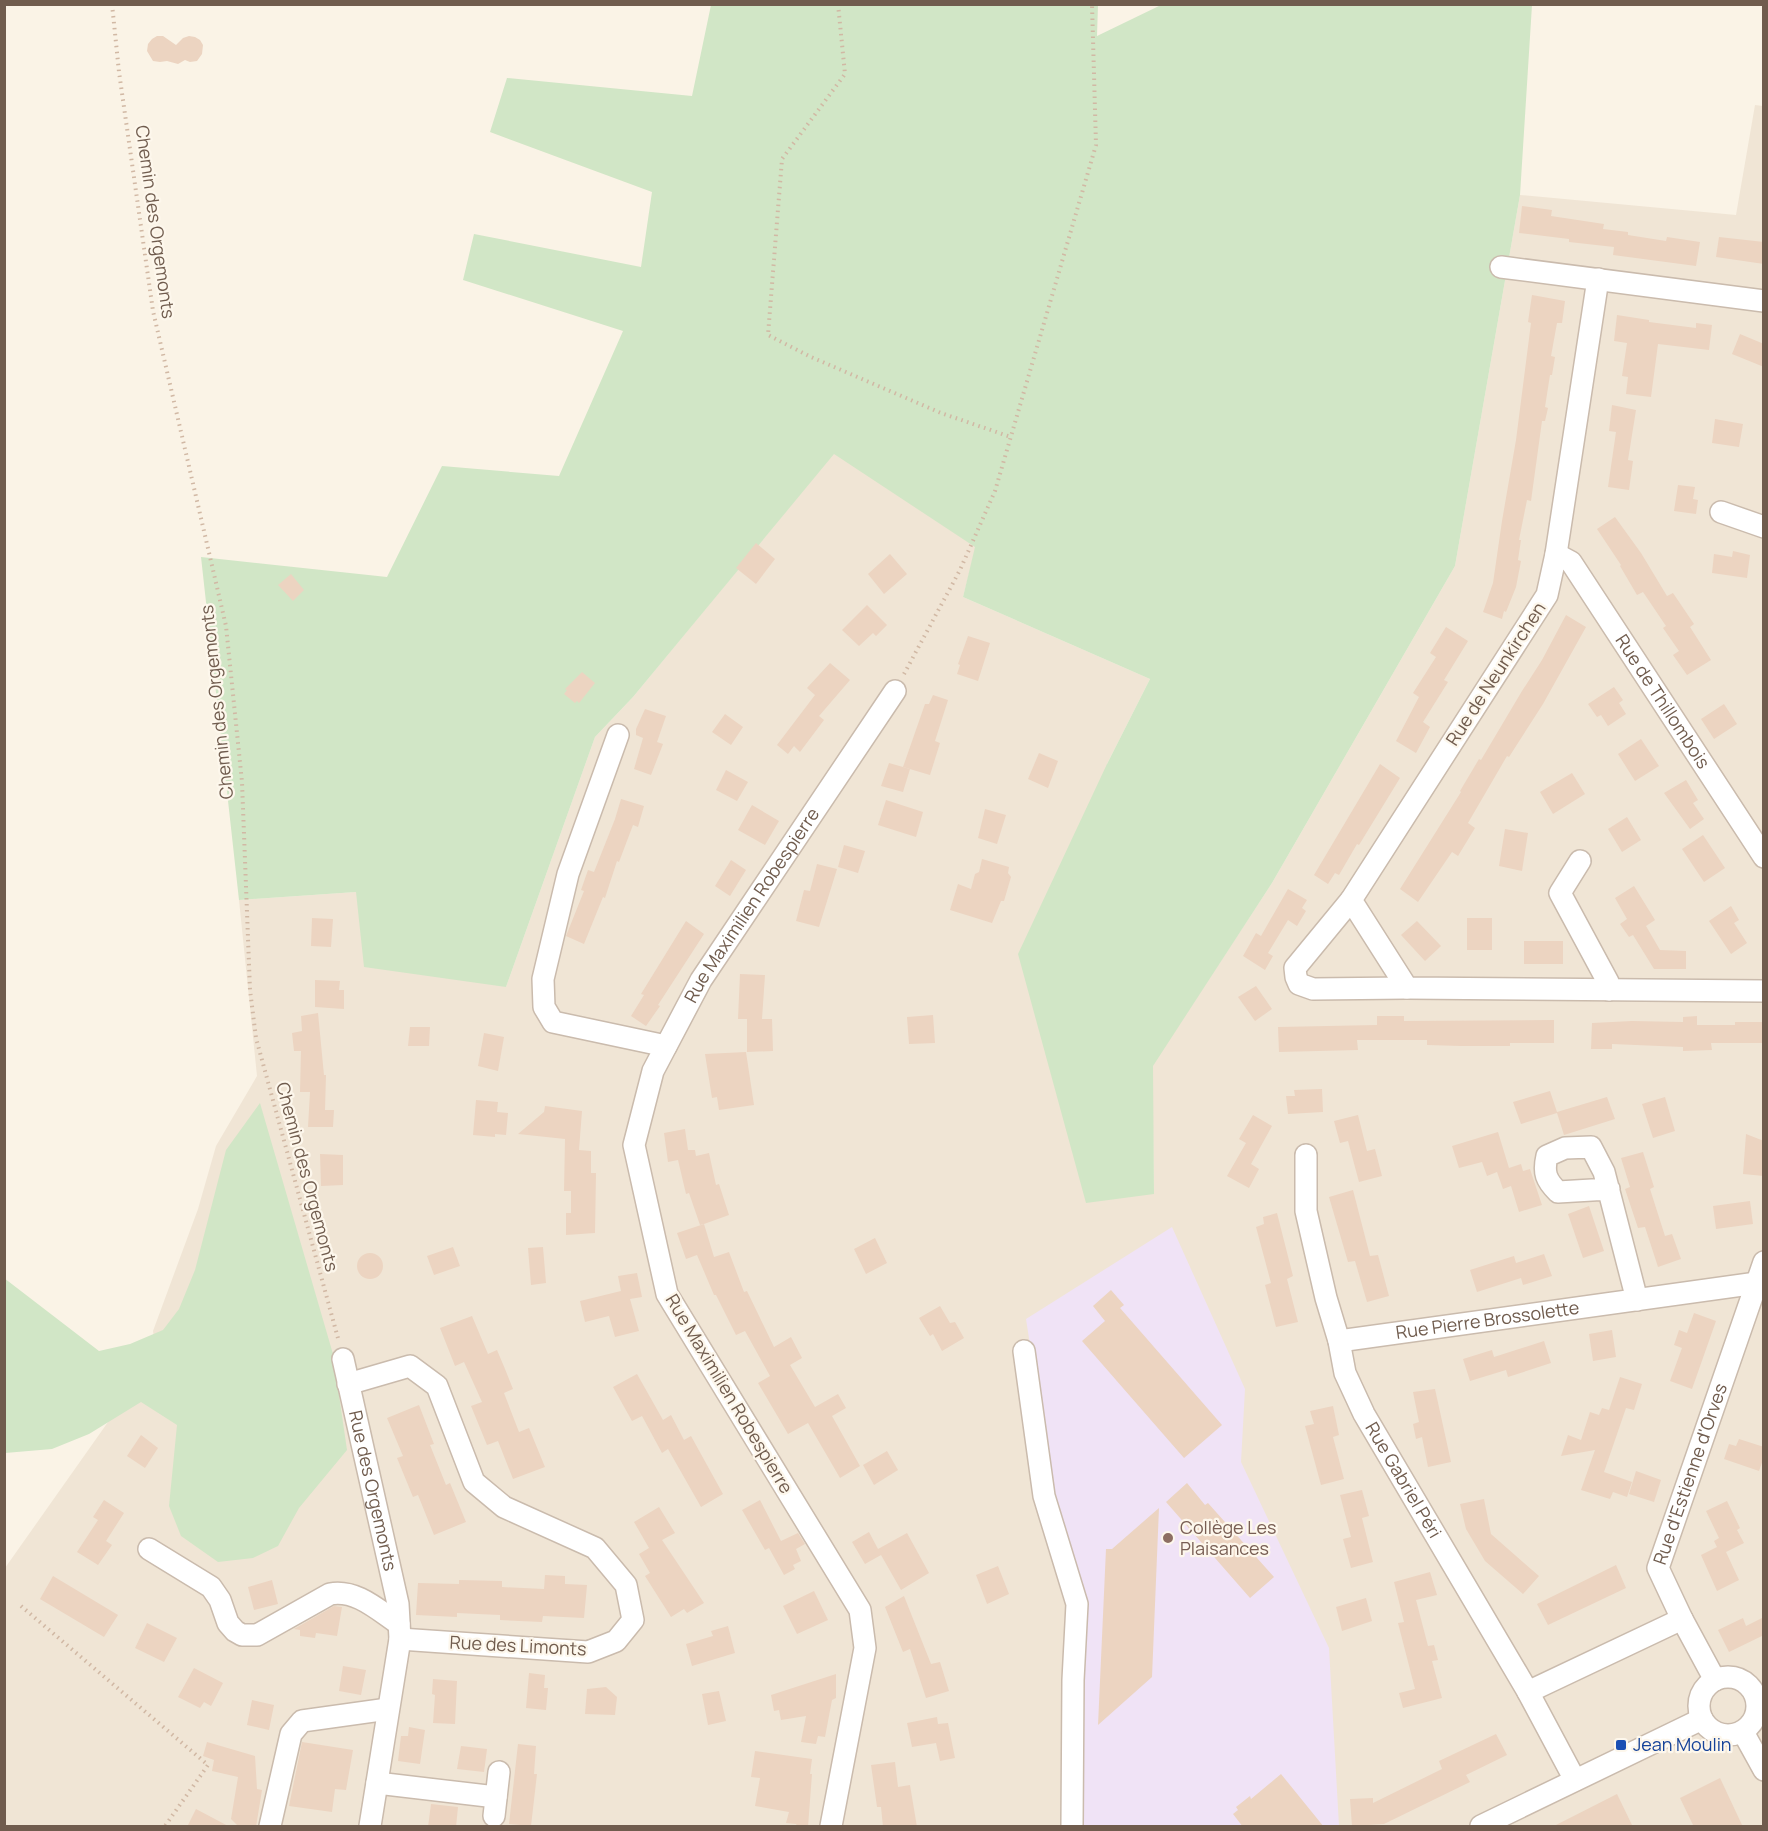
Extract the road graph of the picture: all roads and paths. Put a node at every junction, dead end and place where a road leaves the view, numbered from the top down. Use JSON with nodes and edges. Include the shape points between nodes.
{"nodes":[{"id":1,"x":112,"y":4,"type":"edge"},
{"id":2,"x":838,"y":4,"type":"edge"},
{"id":3,"x":1092,"y":4,"type":"edge"},
{"id":4,"x":1501,"y":267,"type":"dead end"},
{"id":5,"x":1598,"y":279,"type":"junction"},
{"id":6,"x":1764,"y":301,"type":"edge"},
{"id":7,"x":1011,"y":437,"type":"junction"},
{"id":8,"x":1721,"y":512,"type":"dead end"},
{"id":9,"x":1764,"y":527,"type":"edge"},
{"id":10,"x":1556,"y":554,"type":"junction"},
{"id":11,"x":895,"y":691,"type":"joint"},
{"id":12,"x":618,"y":735,"type":"dead end"},
{"id":13,"x":1764,"y":857,"type":"edge"},
{"id":14,"x":1580,"y":861,"type":"dead end"},
{"id":15,"x":1351,"y":900,"type":"junction"},
{"id":16,"x":1407,"y":988,"type":"junction"},
{"id":17,"x":1609,"y":990,"type":"junction"},
{"id":18,"x":1764,"y":991,"type":"edge"},
{"id":19,"x":666,"y":1046,"type":"junction"},
{"id":20,"x":1306,"y":1155,"type":"dead end"},
{"id":21,"x":1609,"y":1190,"type":"dead end"},
{"id":22,"x":1764,"y":1262,"type":"edge"},
{"id":23,"x":1760,"y":1282,"type":"edge"},
{"id":24,"x":1637,"y":1299,"type":"junction"},
{"id":25,"x":1339,"y":1341,"type":"junction"},
{"id":26,"x":1024,"y":1351,"type":"dead end"},
{"id":27,"x":343,"y":1359,"type":"joint"},
{"id":28,"x":348,"y":1384,"type":"junction"},
{"id":29,"x":149,"y":1549,"type":"dead end"},
{"id":30,"x":21,"y":1606,"type":"dead end"},
{"id":31,"x":1682,"y":1619,"type":"junction"},
{"id":32,"x":400,"y":1632,"type":"junction"},
{"id":33,"x":1715,"y":1680,"type":"junction"},
{"id":34,"x":1528,"y":1692,"type":"junction"},
{"id":35,"x":1759,"y":1692,"type":"edge"},
{"id":36,"x":388,"y":1710,"type":"junction"},
{"id":37,"x":1702,"y":1719,"type":"junction"},
{"id":38,"x":1754,"y":1724,"type":"edge"},
{"id":39,"x":1764,"y":1770,"type":"edge"},
{"id":40,"x":499,"y":1772,"type":"dead end"},
{"id":41,"x":1575,"y":1780,"type":"junction"},
{"id":42,"x":377,"y":1783,"type":"junction"},
{"id":43,"x":165,"y":1827,"type":"edge"},
{"id":44,"x":270,"y":1827,"type":"edge"},
{"id":45,"x":370,"y":1827,"type":"edge"},
{"id":46,"x":831,"y":1827,"type":"edge"},
{"id":47,"x":1072,"y":1827,"type":"edge"},
{"id":48,"x":1481,"y":1827,"type":"edge"}],
"edges":[{"from":1,"to":27,"type":"path","name":"Chemin des Orgemonts","via":[[153,311],[226,626],[242,782],[250,990],[256,1038]]},
{"from":2,"to":7,"type":"path","via":[[845,74],[782,159],[768,335],[941,413]]},
{"from":3,"to":7,"type":"path","via":[[1096,145]]},
{"from":4,"to":5,"type":"street"},
{"from":5,"to":6,"type":"street"},
{"from":5,"to":10,"type":"street","name":"Rue de Neunkirchen"},
{"from":7,"to":11,"type":"path","via":[[995,491],[960,570]]},
{"from":8,"to":9,"type":"street"},
{"from":10,"to":13,"type":"street","name":"Rue de Thillombois","via":[[1571,562]]},
{"from":10,"to":15,"type":"street","name":"Rue de Neunkirchen","via":[[1547,595]]},
{"from":11,"to":19,"type":"street","name":"Rue Maximilien Robespierre","via":[[701,980]]},
{"from":12,"to":19,"type":"street","via":[[568,874],[543,979],[544,1007],[553,1022]]},
{"from":14,"to":17,"type":"street","via":[[1560,893]]},
{"from":15,"to":16,"type":"street"},
{"from":15,"to":16,"type":"street","name":"Rue de Neunkirchen","via":[[1295,968],[1299,984],[1312,989]]},
{"from":16,"to":17,"type":"street","name":"Rue de Neunkirchen"},
{"from":17,"to":18,"type":"street","name":"Rue de Neunkirchen"},
{"from":19,"to":46,"type":"street","name":"Rue Maximilien Robespierre","via":[[653,1071],[634,1145],[667,1294],[860,1610],[865,1648]]},
{"from":20,"to":25,"type":"street","name":"Rue Gabriel Péri","via":[[1306,1211]]},
{"from":21,"to":24,"type":"street"},
{"from":22,"to":23,"type":"street","name":"Rue d'Estienne d'Orves"},
{"from":23,"to":24,"type":"street","name":"Rue Pierre Brossolette"},
{"from":23,"to":31,"type":"street","name":"Rue d'Estienne d'Orves","via":[[1658,1568]]},
{"from":24,"to":25,"type":"street","name":"Rue Pierre Brossolette"},
{"from":25,"to":34,"type":"street","name":"Rue Gabriel Péri","via":[[1345,1373],[1364,1414]]},
{"from":26,"to":47,"type":"street","via":[[1044,1496],[1077,1604]]},
{"from":27,"to":28,"type":"street","name":"Rue des Orgemonts"},
{"from":28,"to":32,"type":"street","name":"Rue des Orgemonts","via":[[398,1604]]},
{"from":28,"to":32,"type":"street","name":"Rue des Limonts","via":[[410,1366],[437,1386],[474,1482],[504,1507],[595,1548],[626,1585],[633,1620],[616,1641],[588,1652]]},
{"from":29,"to":32,"type":"street","via":[[211,1587],[228,1623],[242,1635],[257,1635],[330,1594],[341,1592],[359,1597]]},
{"from":30,"to":43,"type":"path","via":[[208,1765]]},
{"from":31,"to":33,"type":"street","name":"Rue d'Estienne d'Orves"},
{"from":31,"to":34,"type":"street"},
{"from":32,"to":36,"type":"street","name":"Rue des Orgemonts"},
{"from":33,"to":35,"type":"street","via":[[1733,1677]]},
{"from":33,"to":37,"type":"street","via":[[1701,1697]]},
{"from":34,"to":41,"type":"street","name":"Rue Gabriel Péri"},
{"from":35,"to":38,"type":"street"},
{"from":36,"to":42,"type":"street","name":"Rue des Orgemonts"},
{"from":36,"to":44,"type":"street","via":[[302,1721],[291,1734]]},
{"from":37,"to":38,"type":"street","via":[[1707,1727],[1724,1735],[1734,1735]]},
{"from":37,"to":41,"type":"street"},
{"from":38,"to":39,"type":"street"},
{"from":40,"to":42,"type":"street","via":[[495,1806]]},
{"from":41,"to":48,"type":"street"},
{"from":42,"to":45,"type":"street","name":"Rue des Orgemonts"}]}
